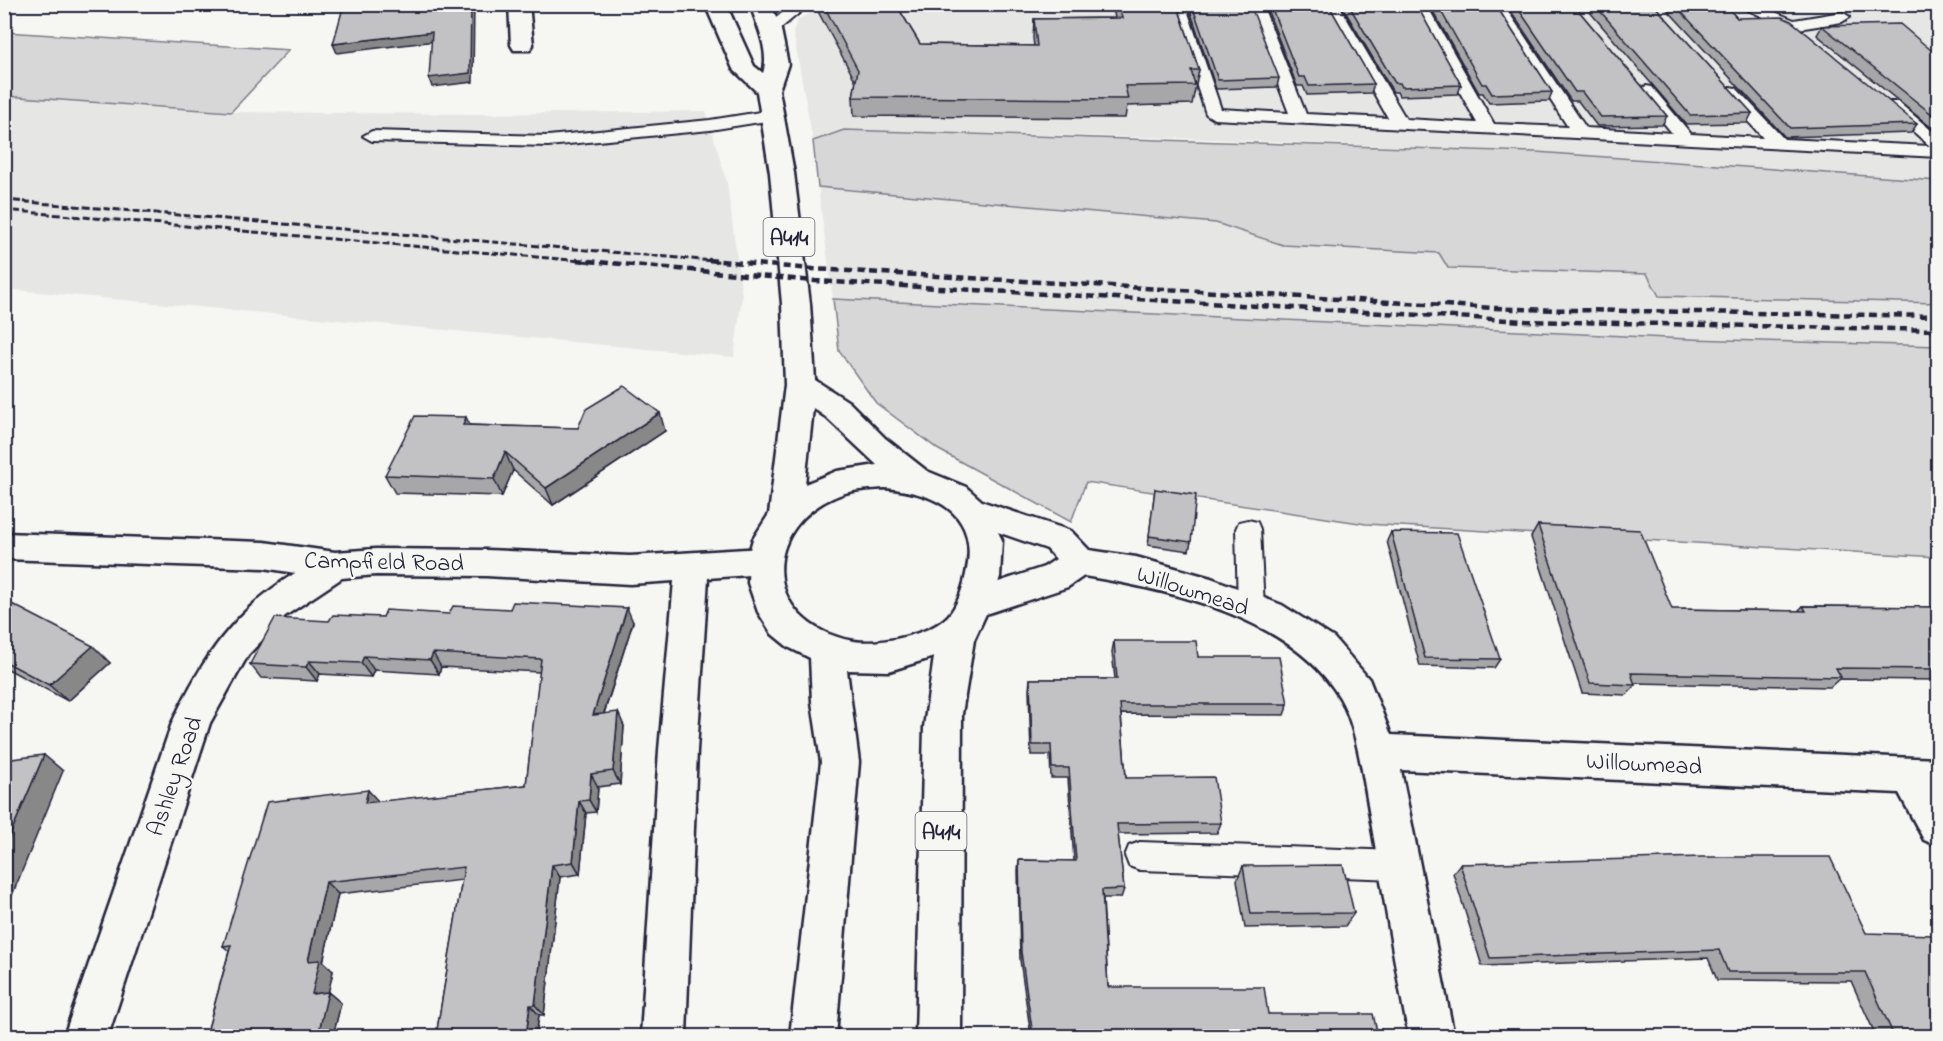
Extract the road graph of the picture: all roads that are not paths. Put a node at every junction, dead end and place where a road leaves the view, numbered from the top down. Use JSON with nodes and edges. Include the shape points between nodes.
{"nodes":[{"id":1,"x":519,"y":4,"type":"edge"},
{"id":2,"x":716,"y":4,"type":"edge"},
{"id":3,"x":760,"y":4,"type":"edge"},
{"id":4,"x":803,"y":4,"type":"edge"},
{"id":5,"x":1177,"y":4,"type":"edge"},
{"id":6,"x":1254,"y":4,"type":"edge"},
{"id":7,"x":1330,"y":4,"type":"edge"},
{"id":8,"x":1418,"y":4,"type":"edge"},
{"id":9,"x":1496,"y":4,"type":"edge"},
{"id":10,"x":1742,"y":4,"type":"edge"},
{"id":11,"x":1842,"y":17,"type":"dead end"},
{"id":12,"x":1792,"y":26,"type":"junction"},
{"id":13,"x":770,"y":30,"type":"junction"},
{"id":14,"x":1810,"y":40,"type":"edge"},
{"id":15,"x":522,"y":45,"type":"dead end"},
{"id":16,"x":1633,"y":77,"type":"edge"},
{"id":17,"x":1723,"y":84,"type":"edge"},
{"id":18,"x":1875,"y":92,"type":"edge"},
{"id":19,"x":770,"y":102,"type":"junction"},
{"id":20,"x":1300,"y":119,"type":"junction"},
{"id":21,"x":1400,"y":124,"type":"junction"},
{"id":22,"x":1489,"y":129,"type":"junction"},
{"id":23,"x":1581,"y":134,"type":"junction"},
{"id":24,"x":372,"y":136,"type":"dead end"},
{"id":25,"x":1687,"y":140,"type":"junction"},
{"id":26,"x":1938,"y":144,"type":"edge"},
{"id":27,"x":1780,"y":145,"type":"junction"},
{"id":28,"x":1938,"y":152,"type":"edge"},
{"id":29,"x":800,"y":385,"type":"junction"},
{"id":30,"x":915,"y":478,"type":"junction"},
{"id":31,"x":972,"y":510,"type":"junction"},
{"id":32,"x":785,"y":517,"type":"junction"},
{"id":33,"x":1248,"y":530,"type":"dead end"},
{"id":34,"x":4,"y":546,"type":"edge"},
{"id":35,"x":763,"y":561,"type":"junction"},
{"id":36,"x":1079,"y":561,"type":"junction"},
{"id":37,"x":335,"y":565,"type":"junction"},
{"id":38,"x":692,"y":566,"type":"junction"},
{"id":39,"x":1251,"y":608,"type":"junction"},
{"id":40,"x":967,"y":615,"type":"junction"},
{"id":41,"x":828,"y":650,"type":"junction"},
{"id":42,"x":1378,"y":752,"type":"junction"},
{"id":43,"x":1924,"y":777,"type":"edge"},
{"id":44,"x":1938,"y":827,"type":"edge"},
{"id":45,"x":1140,"y":856,"type":"dead end"},
{"id":46,"x":1398,"y":865,"type":"junction"},
{"id":47,"x":86,"y":1036,"type":"edge"},
{"id":48,"x":664,"y":1036,"type":"edge"},
{"id":49,"x":813,"y":1036,"type":"edge"},
{"id":50,"x":939,"y":1036,"type":"edge"},
{"id":51,"x":1431,"y":1036,"type":"edge"}],
"edges":[{"from":1,"to":15,"type":"main road"},
{"from":2,"to":19,"type":"main road","via":[[744,69]]},
{"from":3,"to":13,"type":"main road","number":"A414"},
{"from":4,"to":13,"type":"lane"},
{"from":5,"to":20,"type":"lane","via":[[1214,114]]},
{"from":6,"to":20,"type":"lane"},
{"from":7,"to":21,"type":"lane"},
{"from":8,"to":22,"type":"lane"},
{"from":9,"to":23,"type":"lane"},
{"from":10,"to":12,"type":"lane"},
{"from":11,"to":12,"type":"lane"},
{"from":12,"to":14,"type":"lane"},
{"from":13,"to":19,"type":"main road","number":"A414","via":[[777,64]]},
{"from":16,"to":25,"type":"lane"},
{"from":17,"to":27,"type":"lane"},
{"from":18,"to":26,"type":"lane"},
{"from":19,"to":24,"type":"lane","via":[[710,124],[548,141]]},
{"from":19,"to":29,"type":"main road","number":"A414","via":[[796,304]]},
{"from":20,"to":21,"type":"lane"},
{"from":21,"to":22,"type":"lane"},
{"from":22,"to":23,"type":"lane"},
{"from":23,"to":25,"type":"lane"},
{"from":25,"to":27,"type":"lane"},
{"from":27,"to":28,"type":"lane"},
{"from":29,"to":30,"type":"main road","via":[[838,410],[874,446]]},
{"from":29,"to":32,"type":"main road","number":"A414"},
{"from":30,"to":31,"type":"main road","via":[[948,491]]},
{"from":30,"to":32,"type":"main road","via":[[878,475],[853,479],[818,491]]},
{"from":31,"to":36,"type":"main road","via":[[1059,540]]},
{"from":31,"to":40,"type":"main road","via":[[983,532],[986,552]]},
{"from":32,"to":35,"type":"main road"},
{"from":33,"to":39,"type":"lane"},
{"from":34,"to":37,"type":"main road","name":"Campfield Road","via":[[264,555]]},
{"from":35,"to":38,"type":"main road","name":"Campfield Road"},
{"from":35,"to":41,"type":"main road","via":[[767,596],[786,624]]},
{"from":36,"to":39,"type":"main road","name":"Willowmead","via":[[1136,571]]},
{"from":36,"to":40,"type":"main road","via":[[1056,577]]},
{"from":37,"to":38,"type":"main road","name":"Campfield Road","via":[[486,563],[630,570]]},
{"from":37,"to":47,"type":"main road","name":"Ashley Road","via":[[273,607],[247,632],[204,693]]},
{"from":38,"to":48,"type":"main road","via":[[678,750]]},
{"from":39,"to":42,"type":"main road","name":"Willowmead","via":[[1270,615],[1321,649],[1356,690]]},
{"from":40,"to":41,"type":"main road","via":[[926,647],[905,654],[862,657]]},
{"from":40,"to":50,"type":"main road","number":"A414","via":[[946,691]]},
{"from":41,"to":49,"type":"main road","via":[[840,762]]},
{"from":42,"to":43,"type":"main road","name":"Willowmead"},
{"from":42,"to":46,"type":"main road","name":"Willowmead"},
{"from":43,"to":44,"type":"main road","name":"Willowmead"},
{"from":45,"to":46,"type":"lane"},
{"from":46,"to":51,"type":"main road","name":"Willowmead"}]}
